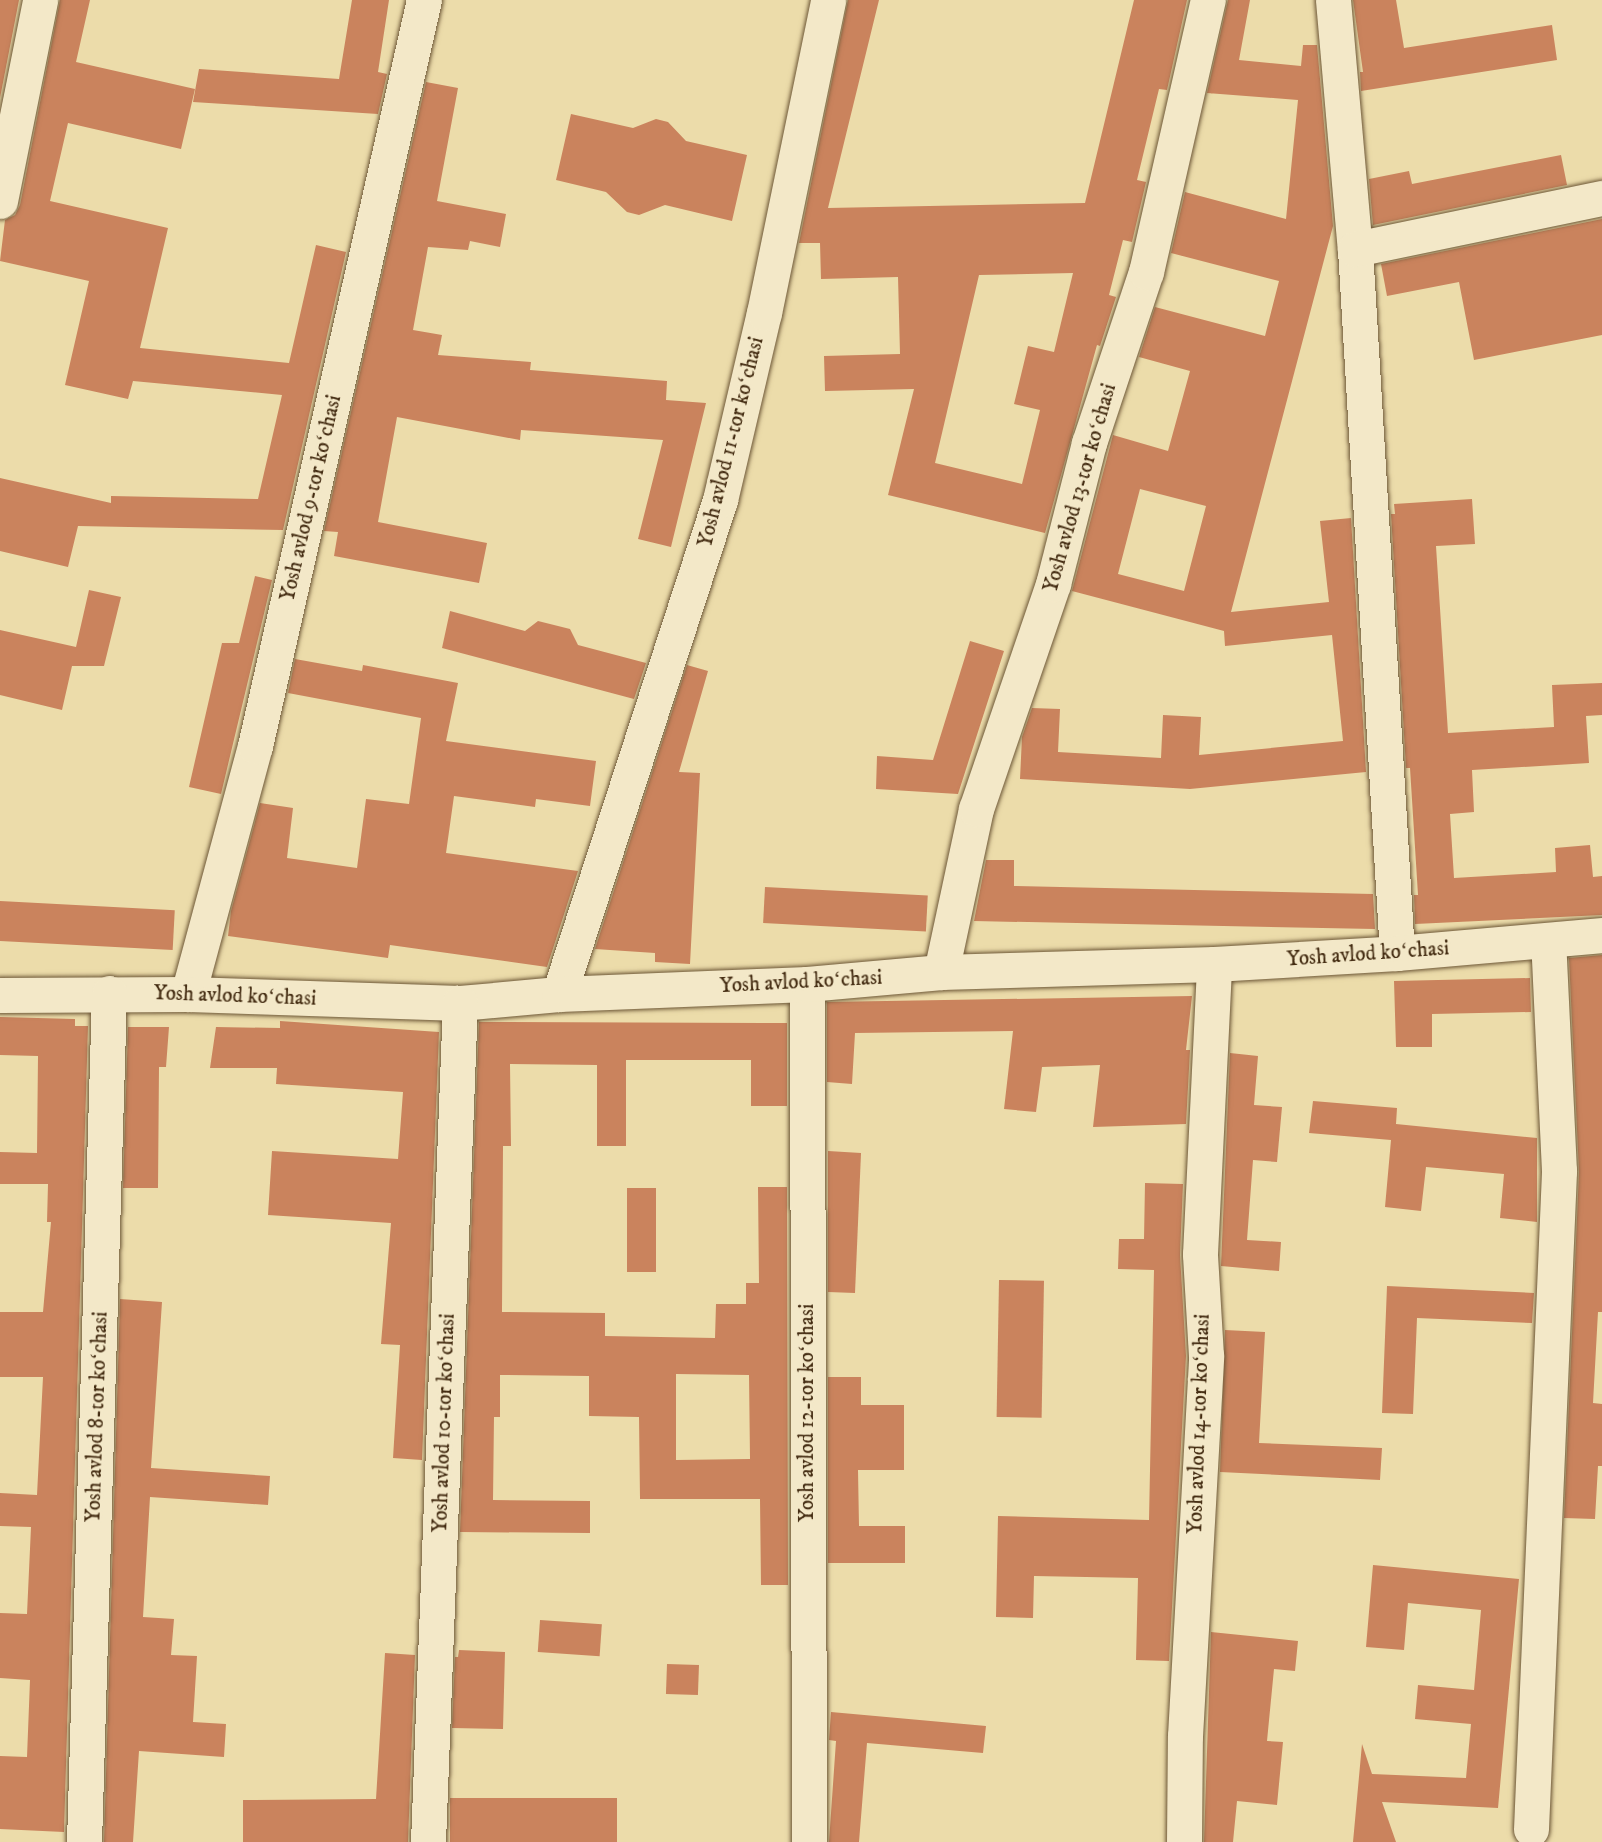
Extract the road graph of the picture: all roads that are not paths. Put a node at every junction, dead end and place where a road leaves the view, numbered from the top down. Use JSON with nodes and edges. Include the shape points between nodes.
{"nodes":[{"id":1,"x":40,"y":0,"type":"edge"},
{"id":2,"x":424,"y":0,"type":"edge"},
{"id":3,"x":828,"y":0,"type":"edge"},
{"id":4,"x":1209,"y":0,"type":"edge"},
{"id":5,"x":1333,"y":0,"type":"edge"},
{"id":6,"x":1602,"y":198,"type":"edge"},
{"id":7,"x":0,"y":201,"type":"edge"},
{"id":8,"x":1355,"y":249,"type":"junction"},
{"id":9,"x":1602,"y":935,"type":"edge"},
{"id":10,"x":1548,"y":940,"type":"junction"},
{"id":11,"x":1397,"y":953,"type":"junction"},
{"id":12,"x":1214,"y":964,"type":"junction"},
{"id":13,"x":941,"y":972,"type":"junction"},
{"id":14,"x":807,"y":984,"type":"junction"},
{"id":15,"x":109,"y":993,"type":"junction"},
{"id":16,"x":188,"y":994,"type":"junction"},
{"id":17,"x":559,"y":994,"type":"junction"},
{"id":18,"x":0,"y":995,"type":"edge"},
{"id":19,"x":460,"y":1003,"type":"junction"},
{"id":20,"x":1531,"y":1829,"type":"dead end"},
{"id":21,"x":84,"y":1842,"type":"edge"},
{"id":22,"x":428,"y":1842,"type":"edge"},
{"id":23,"x":808,"y":1842,"type":"edge"},
{"id":24,"x":1184,"y":1842,"type":"edge"}],
"edges":[{"from":1,"to":7,"type":"street"},
{"from":2,"to":16,"type":"street","name":"Yosh avlod 9-tor koʻchasi","via":[[255,746]]},
{"from":3,"to":17,"type":"street","name":"Yosh avlod 11-tor koʻchasi","via":[[767,299],[720,500]]},
{"from":4,"to":13,"type":"street","name":"Yosh avlod 13-tor koʻchasi","via":[[1146,272],[1089,443],[1053,584],[976,809]]},
{"from":5,"to":8,"type":"street"},
{"from":6,"to":8,"type":"street"},
{"from":8,"to":11,"type":"street"},
{"from":9,"to":10,"type":"street","name":"Yosh avlod koʻchasi"},
{"from":10,"to":11,"type":"street","name":"Yosh avlod koʻchasi"},
{"from":10,"to":20,"type":"street","via":[[1559,1171]]},
{"from":11,"to":12,"type":"street","name":"Yosh avlod koʻchasi"},
{"from":12,"to":13,"type":"street","name":"Yosh avlod koʻchasi"},
{"from":12,"to":24,"type":"street","name":"Yosh avlod 14-tor koʻchasi","via":[[1200,1254],[1206,1356],[1185,1736]]},
{"from":13,"to":14,"type":"street","name":"Yosh avlod koʻchasi"},
{"from":14,"to":17,"type":"street","name":"Yosh avlod koʻchasi"},
{"from":14,"to":23,"type":"street","name":"Yosh avlod 12-tor koʻchasi"},
{"from":15,"to":16,"type":"street","name":"Yosh avlod koʻchasi"},
{"from":15,"to":18,"type":"street","name":"Yosh avlod koʻchasi"},
{"from":15,"to":21,"type":"street","name":"Yosh avlod 8-tor koʻchasi"},
{"from":16,"to":19,"type":"street","name":"Yosh avlod koʻchasi"},
{"from":17,"to":19,"type":"street","name":"Yosh avlod koʻchasi"},
{"from":19,"to":22,"type":"street","name":"Yosh avlod 10-tor koʻchasi"}]}
